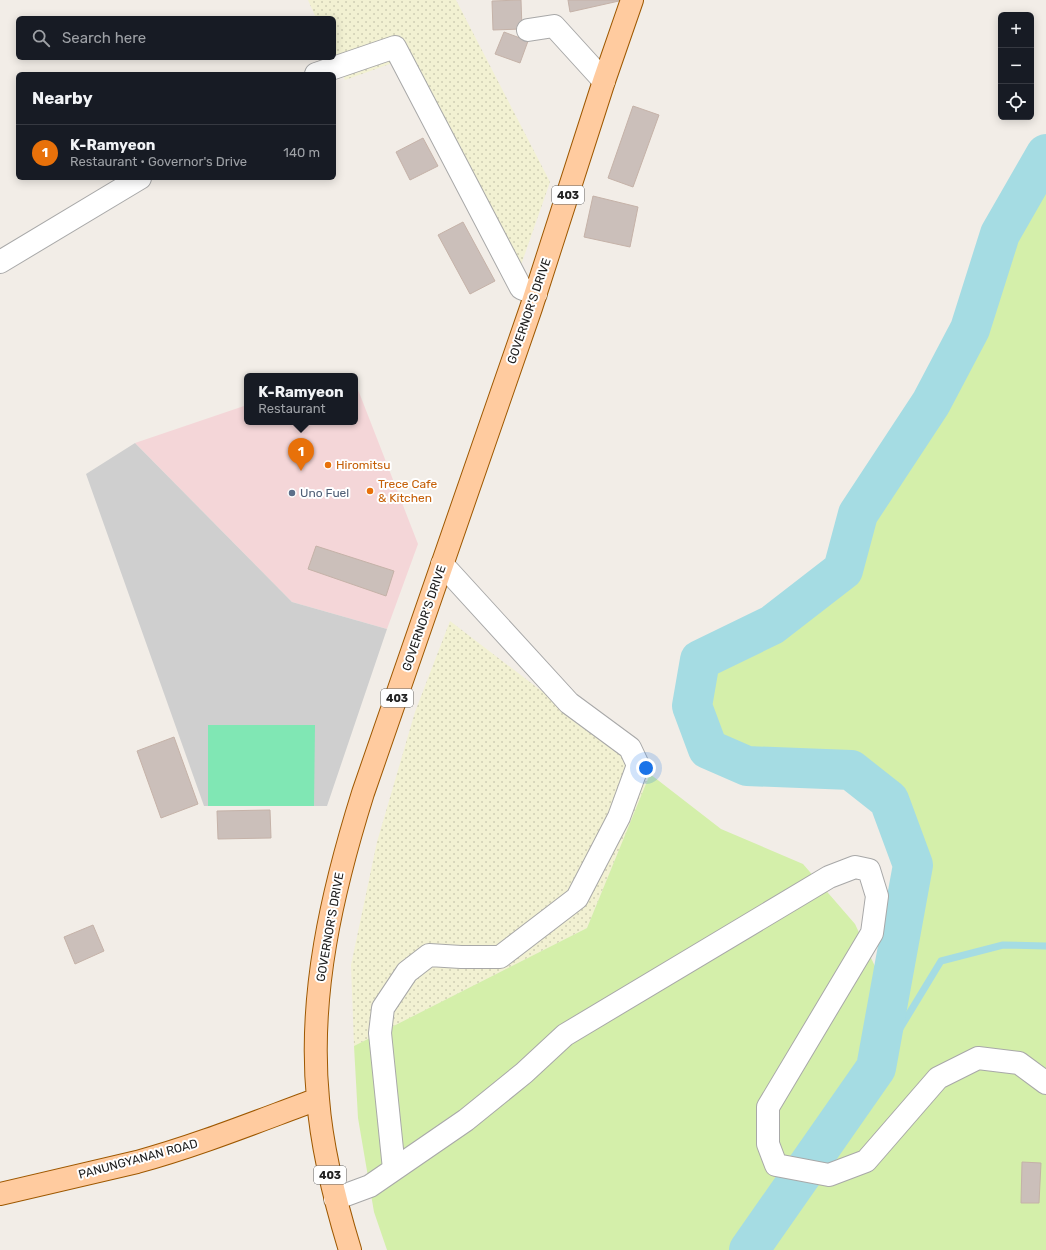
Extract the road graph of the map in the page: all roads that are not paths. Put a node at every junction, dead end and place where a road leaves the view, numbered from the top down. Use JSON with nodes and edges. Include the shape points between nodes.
{"nodes":[{"id":1,"x":632,"y":0,"type":"edge"},
{"id":2,"x":528,"y":30,"type":"dead end"},
{"id":3,"x":322,"y":72,"type":"edge"},
{"id":4,"x":604,"y":81,"type":"junction"},
{"id":5,"x":137,"y":180,"type":"edge"},
{"id":6,"x":0,"y":262,"type":"edge"},
{"id":7,"x":536,"y":294,"type":"junction"},
{"id":8,"x":442,"y":564,"type":"junction"},
{"id":9,"x":1046,"y":1083,"type":"edge"},
{"id":10,"x":318,"y":1099,"type":"junction"},
{"id":11,"x":394,"y":1169,"type":"junction"},
{"id":12,"x":0,"y":1194,"type":"edge"},
{"id":13,"x":335,"y":1198,"type":"junction"},
{"id":14,"x":350,"y":1250,"type":"edge"}],
"edges":[{"from":1,"to":4,"type":"main road","name":"GOVERNOR'S DRIVE","number":"403"},
{"from":2,"to":4,"type":"street","via":[[554,26]]},
{"from":3,"to":7,"type":"street","via":[[395,47],[521,288]]},
{"from":4,"to":7,"type":"main road","name":"GOVERNOR'S DRIVE","number":"403"},
{"from":5,"to":6,"type":"street"},
{"from":7,"to":8,"type":"main road","name":"GOVERNOR'S DRIVE","number":"403"},
{"from":8,"to":10,"type":"main road","name":"GOVERNOR'S DRIVE","number":"403","via":[[363,793],[340,873],[318,996]]},
{"from":8,"to":11,"type":"street","via":[[569,703],[630,748],[638,765],[619,817],[577,898],[500,957],[429,955],[407,972],[383,1008],[380,1033]]},
{"from":9,"to":11,"type":"street","via":[[1019,1062],[978,1058],[938,1078],[866,1162],[829,1175],[776,1165],[768,1144],[768,1107],[872,933],[877,896],[869,870],[855,867],[829,877],[565,1035],[524,1073],[466,1120]]},
{"from":10,"to":12,"type":"main road","name":"PANUNGYANAN ROAD","via":[[186,1148]]},
{"from":10,"to":13,"type":"main road","name":"GOVERNOR'S DRIVE","number":"403"},
{"from":11,"to":13,"type":"street","via":[[370,1186]]},
{"from":13,"to":14,"type":"main road","name":"GOVERNOR'S DRIVE","number":"403"}]}
